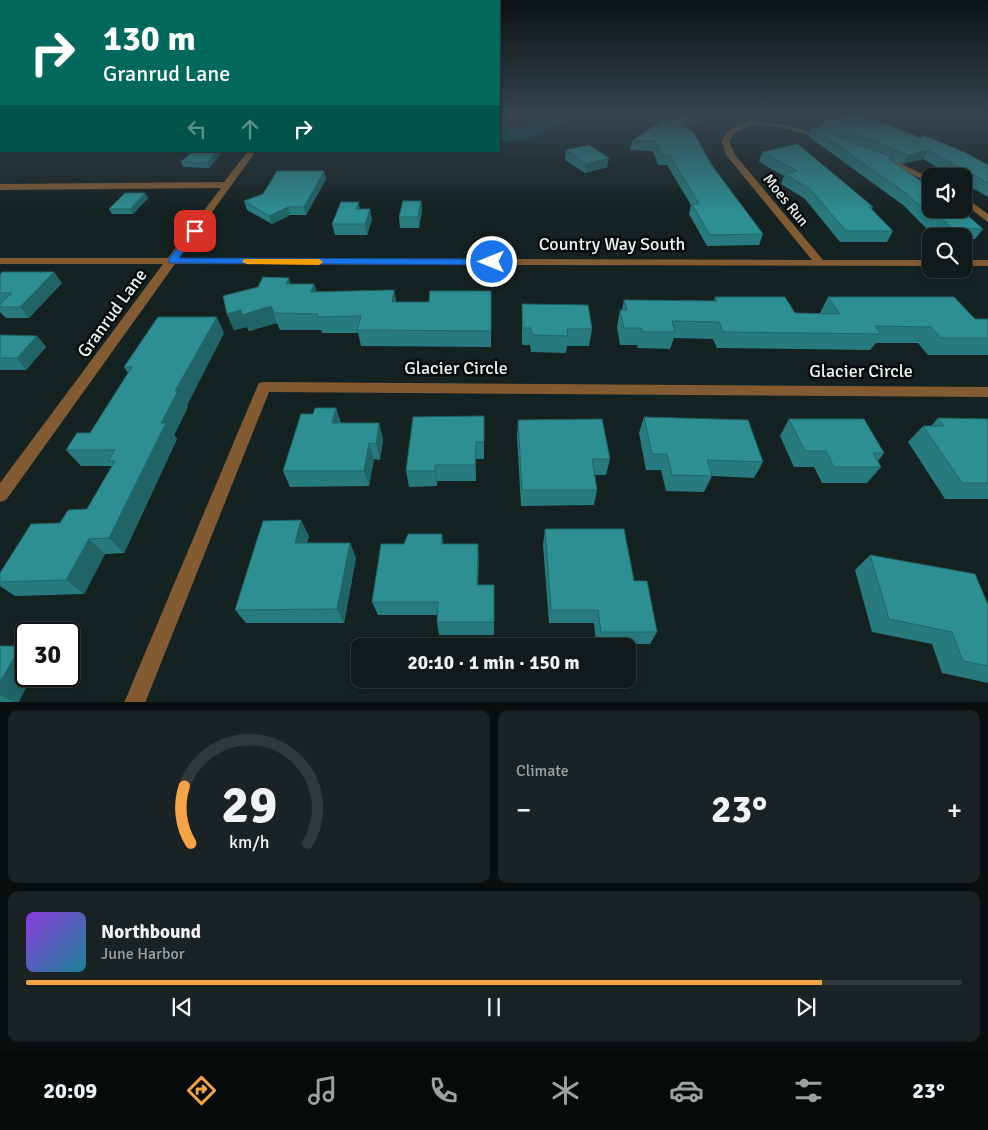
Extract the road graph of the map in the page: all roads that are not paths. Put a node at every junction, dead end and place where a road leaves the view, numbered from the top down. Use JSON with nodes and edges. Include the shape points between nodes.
{"nodes":[{"id":1,"x":729,"y":148,"type":"edge"},
{"id":2,"x":251,"y":152,"type":"edge"},
{"id":3,"x":871,"y":154,"type":"edge"},
{"id":4,"x":922,"y":177,"type":"edge"},
{"id":5,"x":228,"y":185,"type":"junction"},
{"id":6,"x":0,"y":186,"type":"edge"},
{"id":7,"x":972,"y":206,"type":"edge"},
{"id":8,"x":988,"y":219,"type":"edge"},
{"id":9,"x":0,"y":261,"type":"edge"},
{"id":10,"x":173,"y":261,"type":"junction"},
{"id":11,"x":819,"y":262,"type":"junction"},
{"id":12,"x":922,"y":263,"type":"edge"},
{"id":13,"x":972,"y":263,"type":"edge"},
{"id":14,"x":988,"y":263,"type":"edge"},
{"id":15,"x":988,"y":392,"type":"edge"},
{"id":16,"x":0,"y":495,"type":"edge"},
{"id":17,"x":134,"y":702,"type":"edge"}],
"edges":[{"from":1,"to":11,"type":"street","name":"Moes Run","via":[[732,156]]},
{"from":2,"to":5,"type":"street","name":"Granrud Lane"},
{"from":3,"to":4,"type":"street"},
{"from":5,"to":6,"type":"street"},
{"from":5,"to":10,"type":"street","name":"Granrud Lane"},
{"from":7,"to":8,"type":"street"},
{"from":9,"to":10,"type":"street","name":"Country Way South"},
{"from":10,"to":11,"type":"street","name":"Country Way South"},
{"from":10,"to":16,"type":"street","name":"Granrud Lane"},
{"from":11,"to":12,"type":"street","name":"Country Way South"},
{"from":13,"to":14,"type":"street"},
{"from":15,"to":17,"type":"street","name":"Glacier Circle","via":[[264,387]]}]}
